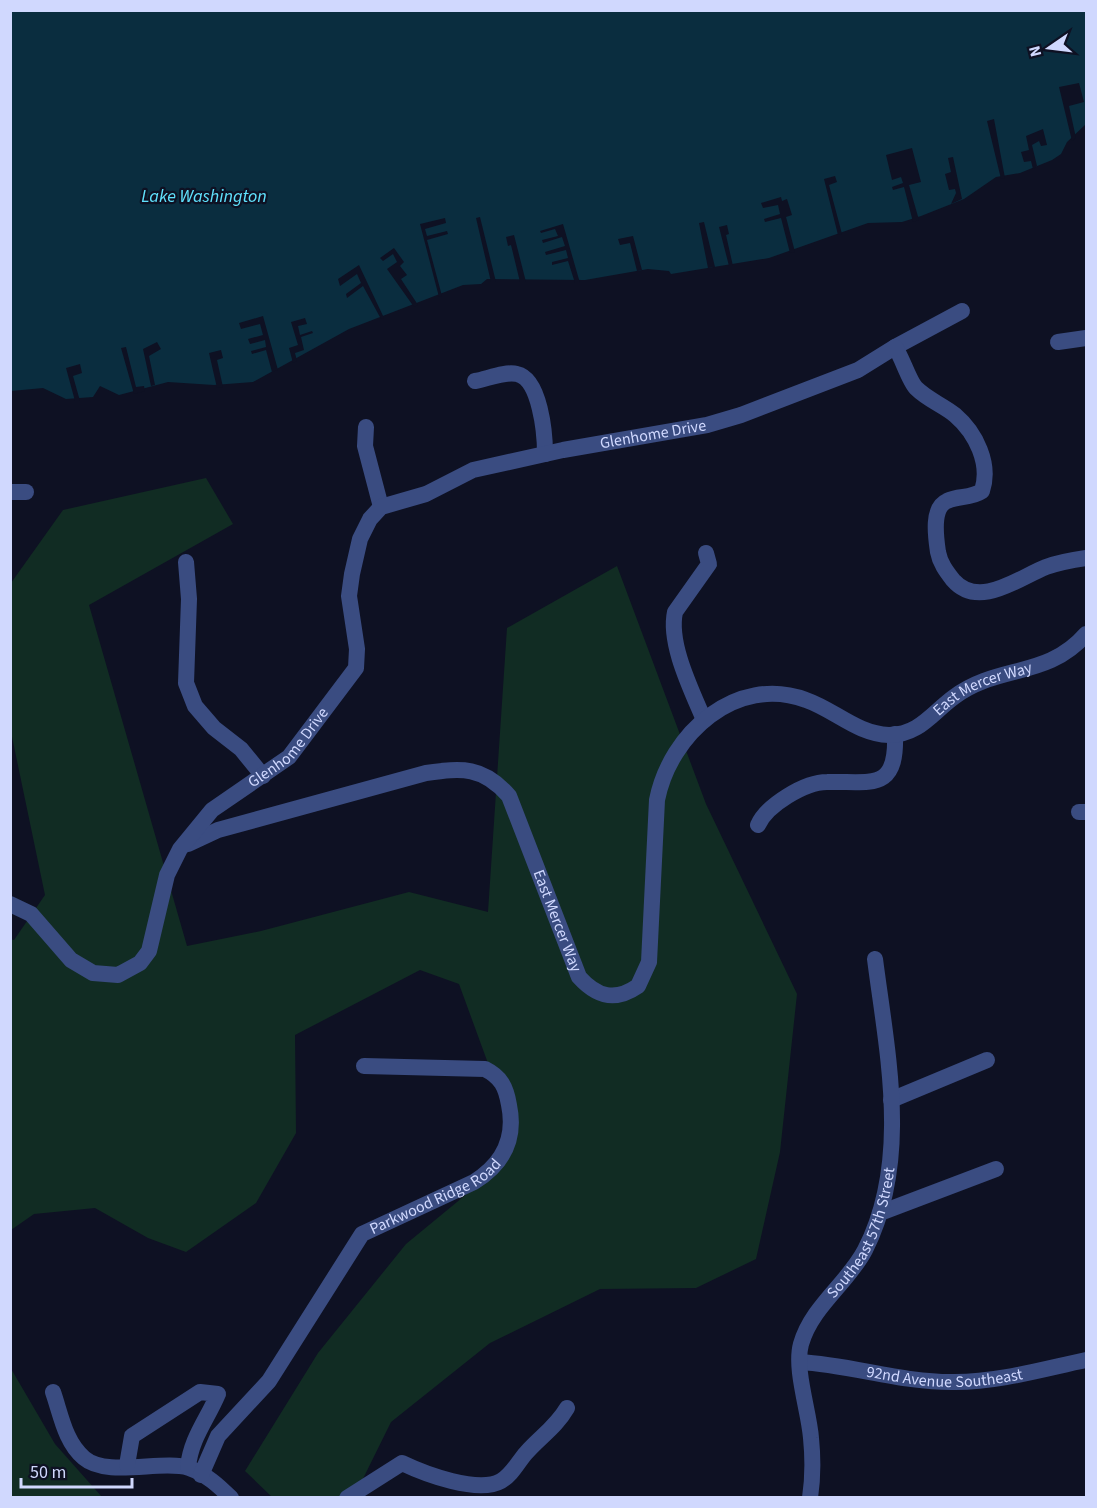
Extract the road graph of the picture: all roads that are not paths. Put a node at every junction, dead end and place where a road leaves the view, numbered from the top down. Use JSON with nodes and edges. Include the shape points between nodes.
{"nodes":[{"id":1,"x":962,"y":311,"type":"dead end"},
{"id":2,"x":1086,"y":338,"type":"edge"},
{"id":3,"x":1058,"y":342,"type":"dead end"},
{"id":4,"x":895,"y":347,"type":"junction"},
{"id":5,"x":475,"y":381,"type":"dead end"},
{"id":6,"x":366,"y":427,"type":"dead end"},
{"id":7,"x":545,"y":454,"type":"junction"},
{"id":8,"x":381,"y":507,"type":"junction"},
{"id":9,"x":706,"y":553,"type":"dead end"},
{"id":10,"x":1086,"y":558,"type":"edge"},
{"id":11,"x":186,"y":562,"type":"dead end"},
{"id":12,"x":1086,"y":634,"type":"edge"},
{"id":13,"x":704,"y":720,"type":"junction"},
{"id":14,"x":895,"y":734,"type":"junction"},
{"id":15,"x":263,"y":776,"type":"junction"},
{"id":16,"x":758,"y":825,"type":"dead end"},
{"id":17,"x":180,"y":849,"type":"junction"},
{"id":18,"x":10,"y":904,"type":"edge"},
{"id":19,"x":875,"y":958,"type":"dead end"},
{"id":20,"x":987,"y":1060,"type":"dead end"},
{"id":21,"x":364,"y":1066,"type":"dead end"},
{"id":22,"x":891,"y":1100,"type":"junction"},
{"id":23,"x":996,"y":1169,"type":"dead end"},
{"id":24,"x":879,"y":1213,"type":"junction"},
{"id":25,"x":1086,"y":1360,"type":"edge"},
{"id":26,"x":800,"y":1362,"type":"junction"},
{"id":27,"x":53,"y":1392,"type":"dead end"},
{"id":28,"x":567,"y":1408,"type":"dead end"},
{"id":29,"x":127,"y":1465,"type":"junction"},
{"id":30,"x":194,"y":1471,"type":"junction"},
{"id":31,"x":231,"y":1497,"type":"edge"},
{"id":32,"x":347,"y":1497,"type":"edge"},
{"id":33,"x":810,"y":1497,"type":"edge"}],
"edges":[{"from":1,"to":4,"type":"street","name":"Glenhome Drive"},
{"from":2,"to":3,"type":"street"},
{"from":4,"to":7,"type":"street","name":"Glenhome Drive","via":[[858,370],[741,415],[707,425]]},
{"from":4,"to":10,"type":"street","via":[[914,387],[959,420],[972,434],[982,457],[982,491],[975,496],[948,500],[940,505],[936,518],[940,560],[957,583],[984,592],[1003,589],[1044,568]]},
{"from":5,"to":7,"type":"street","via":[[514,373],[526,377],[535,394],[545,434]]},
{"from":6,"to":8,"type":"street","via":[[365,446]]},
{"from":7,"to":8,"type":"street","name":"Glenhome Drive","via":[[473,470],[426,494]]},
{"from":8,"to":15,"type":"street","name":"Glenhome Drive","via":[[360,539],[352,574],[349,596],[356,668],[289,757]]},
{"from":9,"to":13,"type":"street","via":[[709,564],[675,612],[674,620],[687,679]]},
{"from":11,"to":15,"type":"street","via":[[186,682],[195,706],[214,728],[241,749]]},
{"from":12,"to":14,"type":"street","name":"East Mercer Way","via":[[1059,659],[966,689],[923,725],[905,734]]},
{"from":13,"to":14,"type":"street","name":"East Mercer Way","via":[[733,701],[768,694],[807,700],[856,726]]},
{"from":13,"to":17,"type":"street","name":"East Mercer Way","via":[[680,744],[661,780],[649,962],[638,986],[615,997],[597,993],[579,977],[509,796],[501,786],[475,771],[426,773],[286,809],[202,836]]},
{"from":14,"to":16,"type":"street","via":[[896,759],[890,771],[877,780],[824,782],[806,788],[763,815]]},
{"from":15,"to":17,"type":"street","name":"Glenhome Drive","via":[[212,810]]},
{"from":17,"to":18,"type":"street","via":[[167,875],[149,951],[140,963],[118,975],[100,975],[83,968],[71,960],[31,914]]},
{"from":19,"to":22,"type":"street","name":"Southeast 57th Street"},
{"from":20,"to":22,"type":"street"},
{"from":21,"to":30,"type":"street","name":"Parkwood Ridge Road","via":[[485,1069],[497,1075],[512,1120],[507,1148],[489,1173],[474,1182],[362,1234],[269,1381],[218,1436]]},
{"from":22,"to":24,"type":"street","name":"Southeast 57th Street","via":[[888,1175]]},
{"from":23,"to":24,"type":"street"},
{"from":24,"to":26,"type":"street","name":"Southeast 57th Street","via":[[866,1249],[809,1325],[801,1345]]},
{"from":25,"to":26,"type":"street","name":"92nd Avenue Southeast","via":[[988,1381],[953,1383]]},
{"from":26,"to":33,"type":"street","name":"Southeast 57th Street","via":[[812,1439]]},
{"from":27,"to":29,"type":"street","via":[[62,1426],[83,1458],[102,1466]]},
{"from":28,"to":32,"type":"street","via":[[559,1422],[503,1481],[482,1486],[402,1463]]},
{"from":29,"to":30,"type":"street"},
{"from":29,"to":30,"type":"street","via":[[132,1436],[200,1392],[213,1392],[218,1394],[190,1449]]},
{"from":30,"to":31,"type":"street"}]}
